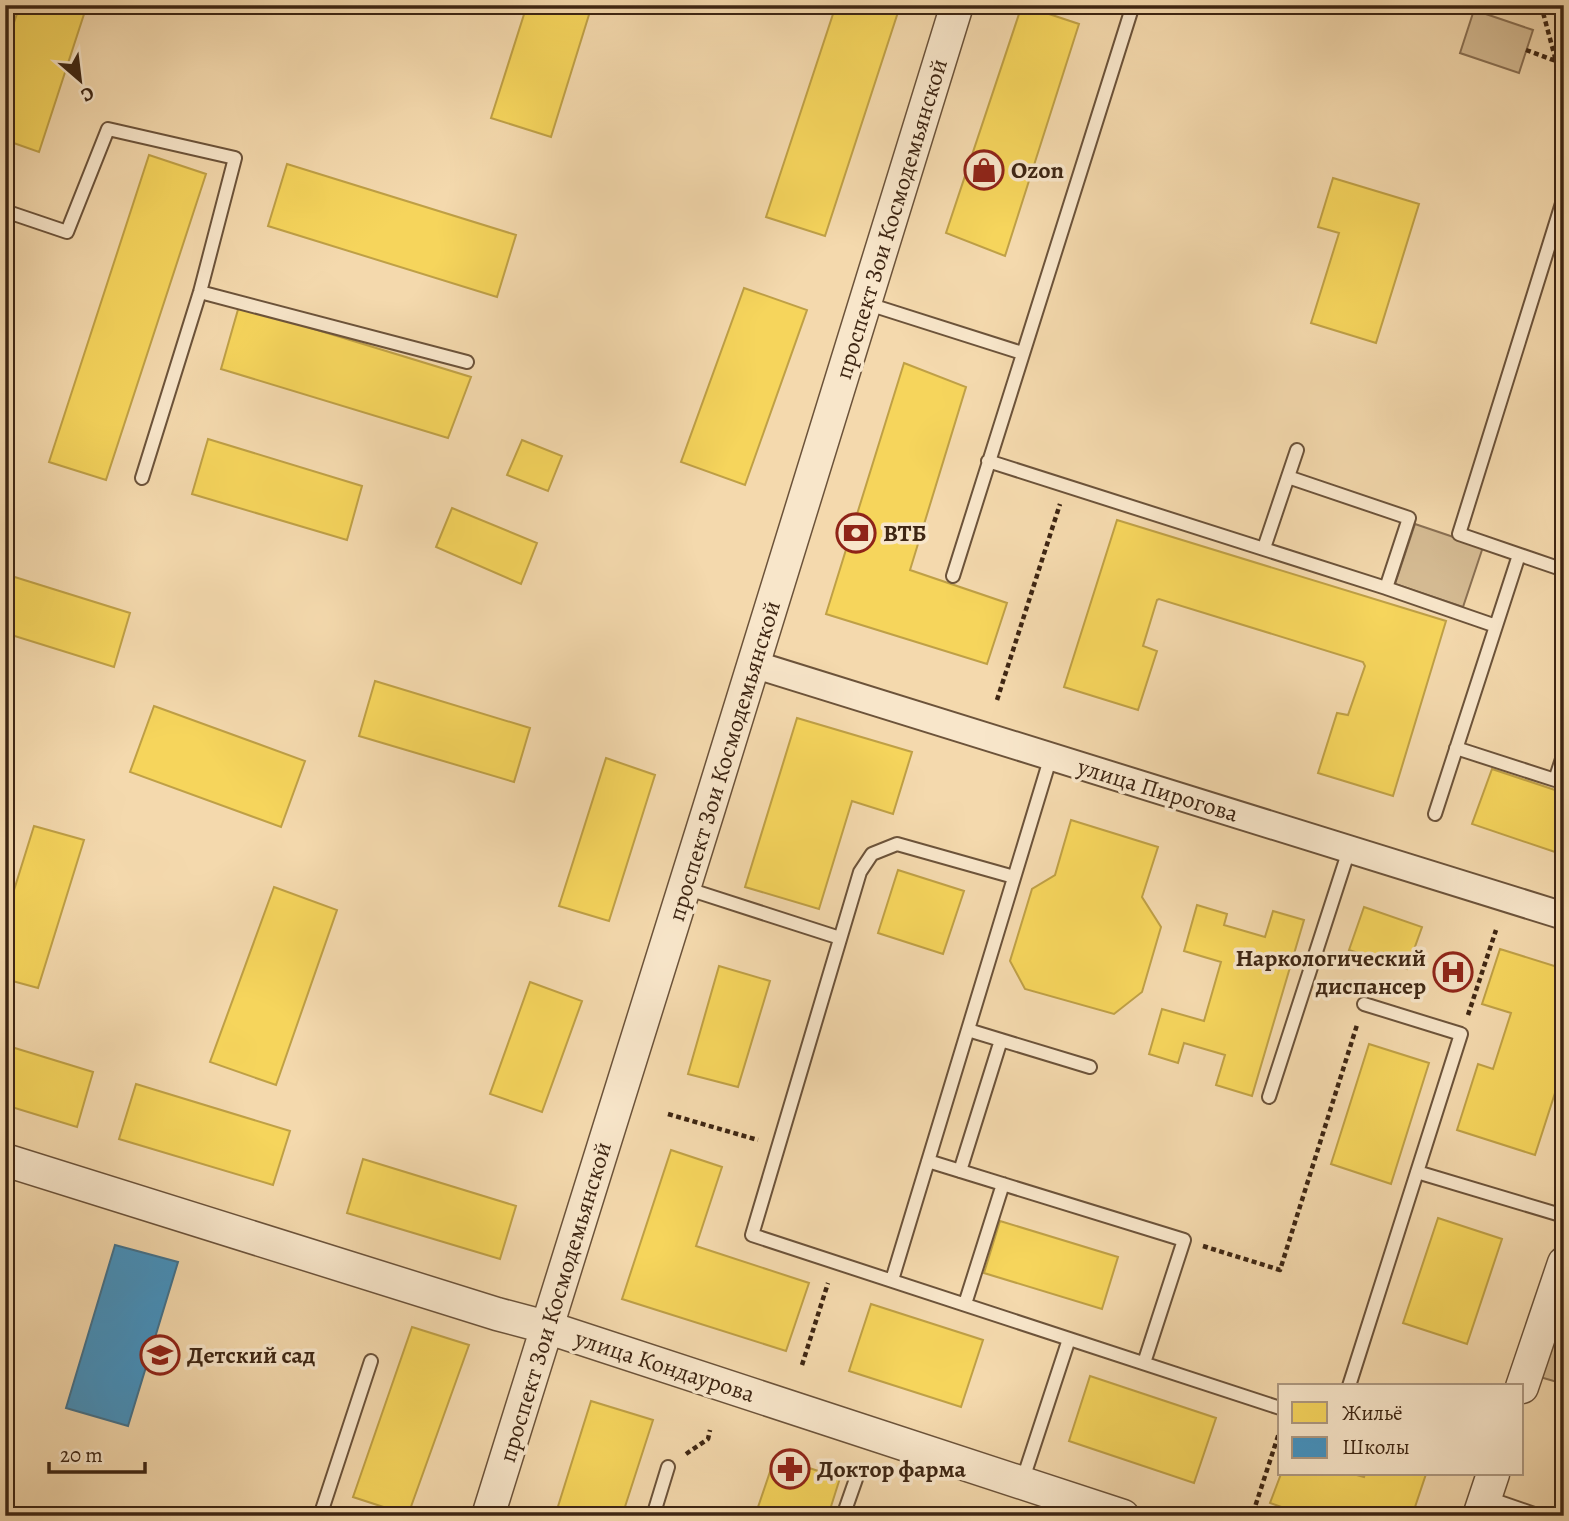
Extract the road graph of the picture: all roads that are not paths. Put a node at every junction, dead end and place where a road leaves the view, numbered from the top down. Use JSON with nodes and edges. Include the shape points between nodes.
{"nodes":[{"id":1,"x":957,"y":5,"type":"edge"},
{"id":2,"x":1133,"y":5,"type":"edge"},
{"id":3,"x":1564,"y":197,"type":"edge"},
{"id":4,"x":5,"y":211,"type":"edge"},
{"id":5,"x":200,"y":292,"type":"junction"},
{"id":6,"x":865,"y":303,"type":"junction"},
{"id":7,"x":1022,"y":353,"type":"junction"},
{"id":8,"x":467,"y":362,"type":"dead end"},
{"id":9,"x":1297,"y":450,"type":"dead end"},
{"id":10,"x":988,"y":461,"type":"junction"},
{"id":11,"x":1288,"y":477,"type":"junction"},
{"id":12,"x":142,"y":478,"type":"dead end"},
{"id":13,"x":1264,"y":548,"type":"junction"},
{"id":14,"x":1519,"y":555,"type":"junction"},
{"id":15,"x":1564,"y":570,"type":"edge"},
{"id":16,"x":953,"y":576,"type":"dead end"},
{"id":17,"x":1386,"y":587,"type":"junction"},
{"id":18,"x":1496,"y":626,"type":"junction"},
{"id":19,"x":753,"y":664,"type":"junction"},
{"id":20,"x":1457,"y":748,"type":"junction"},
{"id":21,"x":1564,"y":753,"type":"edge"},
{"id":22,"x":1051,"y":756,"type":"junction"},
{"id":23,"x":1435,"y":814,"type":"dead end"},
{"id":24,"x":1349,"y":849,"type":"junction"},
{"id":25,"x":1014,"y":877,"type":"junction"},
{"id":26,"x":685,"y":888,"type":"junction"},
{"id":27,"x":1564,"y":916,"type":"edge"},
{"id":28,"x":840,"y":938,"type":"junction"},
{"id":29,"x":1364,"y":1004,"type":"road end"},
{"id":30,"x":968,"y":1030,"type":"junction"},
{"id":31,"x":1001,"y":1040,"type":"junction"},
{"id":32,"x":1090,"y":1067,"type":"dead end"},
{"id":33,"x":1269,"y":1097,"type":"dead end"},
{"id":34,"x":5,"y":1160,"type":"edge"},
{"id":35,"x":928,"y":1161,"type":"junction"},
{"id":36,"x":960,"y":1171,"type":"junction"},
{"id":37,"x":1417,"y":1172,"type":"junction"},
{"id":38,"x":1003,"y":1184,"type":"junction"},
{"id":39,"x":1564,"y":1216,"type":"edge"},
{"id":40,"x":1564,"y":1263,"type":"edge"},
{"id":41,"x":891,"y":1280,"type":"junction"},
{"id":42,"x":965,"y":1304,"type":"junction"},
{"id":43,"x":546,"y":1327,"type":"junction"},
{"id":44,"x":1069,"y":1339,"type":"junction"},
{"id":45,"x":371,"y":1361,"type":"dead end"},
{"id":46,"x":1144,"y":1363,"type":"junction"},
{"id":47,"x":1350,"y":1384,"type":"edge"},
{"id":48,"x":1523,"y":1384,"type":"edge"},
{"id":49,"x":1278,"y":1407,"type":"edge"},
{"id":50,"x":668,"y":1467,"type":"road end"},
{"id":51,"x":856,"y":1479,"type":"dead end"},
{"id":52,"x":1022,"y":1482,"type":"junction"},
{"id":53,"x":1485,"y":1495,"type":"edge"},
{"id":54,"x":320,"y":1516,"type":"edge"},
{"id":55,"x":488,"y":1516,"type":"edge"},
{"id":56,"x":653,"y":1516,"type":"edge"},
{"id":57,"x":843,"y":1516,"type":"edge"},
{"id":58,"x":1123,"y":1516,"type":"edge"},
{"id":59,"x":1540,"y":1516,"type":"edge"}],
"edges":[{"from":1,"to":6,"type":"street","name":"проспект Зои Космодемьянской"},
{"from":2,"to":7,"type":"lane"},
{"from":3,"to":14,"type":"lane","via":[[1459,534]]},
{"from":4,"to":5,"type":"lane","via":[[67,232],[108,129],[235,158]]},
{"from":5,"to":8,"type":"lane"},
{"from":5,"to":12,"type":"lane"},
{"from":6,"to":7,"type":"lane"},
{"from":6,"to":19,"type":"street","name":"проспект Зои Космодемьянской"},
{"from":7,"to":10,"type":"lane"},
{"from":9,"to":11,"type":"lane"},
{"from":10,"to":13,"type":"lane"},
{"from":10,"to":16,"type":"lane"},
{"from":11,"to":13,"type":"lane"},
{"from":11,"to":17,"type":"lane","via":[[1409,518]]},
{"from":13,"to":17,"type":"lane"},
{"from":14,"to":15,"type":"lane"},
{"from":14,"to":18,"type":"lane"},
{"from":17,"to":18,"type":"lane"},
{"from":18,"to":20,"type":"lane"},
{"from":19,"to":22,"type":"street","name":"улица Пирогова"},
{"from":19,"to":26,"type":"street","name":"проспект Зои Космодемьянской"},
{"from":20,"to":21,"type":"lane","via":[[1555,780]]},
{"from":20,"to":23,"type":"lane"},
{"from":22,"to":24,"type":"street","name":"улица Пирогова"},
{"from":22,"to":25,"type":"lane"},
{"from":24,"to":27,"type":"street","name":"улица Пирогова"},
{"from":24,"to":33,"type":"lane"},
{"from":25,"to":28,"type":"lane","via":[[897,844],[872,854],[860,872]]},
{"from":25,"to":30,"type":"lane"},
{"from":26,"to":28,"type":"lane"},
{"from":26,"to":43,"type":"street","name":"проспект Зои Космодемьянской"},
{"from":28,"to":41,"type":"lane","via":[[752,1235]]},
{"from":29,"to":37,"type":"lane","via":[[1461,1034]]},
{"from":30,"to":31,"type":"lane"},
{"from":30,"to":35,"type":"lane"},
{"from":31,"to":32,"type":"lane"},
{"from":31,"to":36,"type":"lane"},
{"from":34,"to":43,"type":"street","name":"улица Кондаурова"},
{"from":35,"to":36,"type":"lane"},
{"from":35,"to":41,"type":"lane"},
{"from":36,"to":38,"type":"lane"},
{"from":37,"to":39,"type":"lane"},
{"from":37,"to":47,"type":"lane"},
{"from":38,"to":42,"type":"lane"},
{"from":38,"to":46,"type":"lane","via":[[1184,1240]]},
{"from":40,"to":48,"type":"street"},
{"from":41,"to":42,"type":"lane"},
{"from":42,"to":44,"type":"lane"},
{"from":43,"to":52,"type":"street","name":"улица Кондаурова"},
{"from":43,"to":55,"type":"street","name":"проспект Зои Космодемьянской"},
{"from":44,"to":46,"type":"lane"},
{"from":44,"to":52,"type":"lane"},
{"from":45,"to":54,"type":"lane"},
{"from":46,"to":49,"type":"lane"},
{"from":50,"to":56,"type":"lane"},
{"from":51,"to":57,"type":"lane"},
{"from":52,"to":58,"type":"street","name":"улица Кондаурова"},
{"from":53,"to":59,"type":"lane"}]}
